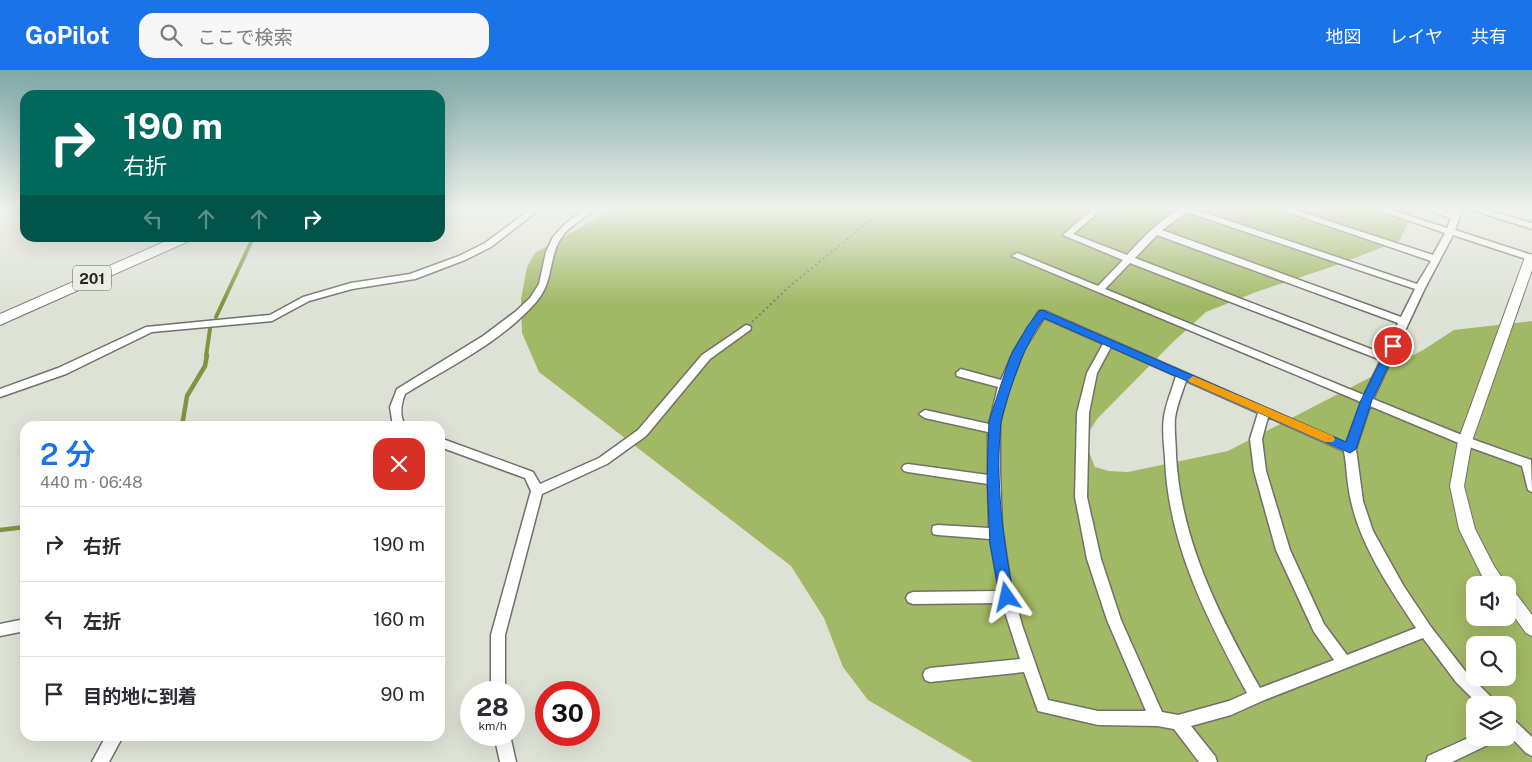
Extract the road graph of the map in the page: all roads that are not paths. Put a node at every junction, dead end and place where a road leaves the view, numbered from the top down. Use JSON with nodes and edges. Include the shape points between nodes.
{"nodes":[{"id":1,"x":494,"y":240,"type":"edge"},
{"id":2,"x":555,"y":240,"type":"edge"},
{"id":3,"x":1081,"y":240,"type":"edge"},
{"id":4,"x":1146,"y":240,"type":"edge"},
{"id":5,"x":1181,"y":240,"type":"edge"},
{"id":6,"x":1281,"y":240,"type":"edge"},
{"id":7,"x":1378,"y":240,"type":"edge"},
{"id":8,"x":1445,"y":240,"type":"edge"},
{"id":9,"x":1480,"y":240,"type":"edge"},
{"id":10,"x":175,"y":242,"type":"edge"},
{"id":11,"x":1017,"y":256,"type":"dead end"},
{"id":12,"x":1531,"y":258,"type":"edge"},
{"id":13,"x":1129,"y":259,"type":"junction"},
{"id":14,"x":1435,"y":259,"type":"junction"},
{"id":15,"x":1420,"y":288,"type":"junction"},
{"id":16,"x":1099,"y":290,"type":"junction"},
{"id":17,"x":0,"y":320,"type":"edge"},
{"id":18,"x":1405,"y":322,"type":"junction"},
{"id":19,"x":746,"y":328,"type":"road end"},
{"id":20,"x":1108,"y":343,"type":"junction"},
{"id":21,"x":1387,"y":359,"type":"junction"},
{"id":22,"x":962,"y":373,"type":"dead end"},
{"id":23,"x":1182,"y":375,"type":"junction"},
{"id":24,"x":1006,"y":384,"type":"junction"},
{"id":25,"x":0,"y":393,"type":"edge"},
{"id":26,"x":1367,"y":400,"type":"junction"},
{"id":27,"x":1264,"y":411,"type":"junction"},
{"id":28,"x":925,"y":414,"type":"dead end"},
{"id":29,"x":397,"y":421,"type":"edge"},
{"id":30,"x":995,"y":429,"type":"junction"},
{"id":31,"x":1465,"y":441,"type":"junction"},
{"id":32,"x":445,"y":444,"type":"edge"},
{"id":33,"x":1350,"y":449,"type":"junction"},
{"id":34,"x":1529,"y":464,"type":"edge"},
{"id":35,"x":908,"y":468,"type":"dead end"},
{"id":36,"x":993,"y":480,"type":"junction"},
{"id":37,"x":1532,"y":487,"type":"edge"},
{"id":38,"x":537,"y":490,"type":"junction"},
{"id":39,"x":938,"y":530,"type":"dead end"},
{"id":40,"x":996,"y":534,"type":"junction"},
{"id":41,"x":1492,"y":576,"type":"edge"},
{"id":42,"x":1007,"y":597,"type":"junction"},
{"id":43,"x":913,"y":598,"type":"dead end"},
{"id":44,"x":1516,"y":607,"type":"edge"},
{"id":45,"x":20,"y":626,"type":"edge"},
{"id":46,"x":1532,"y":628,"type":"edge"},
{"id":47,"x":0,"y":630,"type":"edge"},
{"id":48,"x":1426,"y":632,"type":"junction"},
{"id":49,"x":1344,"y":662,"type":"junction"},
{"id":50,"x":1030,"y":665,"type":"junction"},
{"id":51,"x":930,"y":675,"type":"dead end"},
{"id":52,"x":498,"y":681,"type":"edge"},
{"id":53,"x":1258,"y":696,"type":"junction"},
{"id":54,"x":1480,"y":696,"type":"edge"},
{"id":55,"x":1157,"y":719,"type":"junction"},
{"id":56,"x":1178,"y":722,"type":"junction"},
{"id":57,"x":1516,"y":733,"type":"edge"},
{"id":58,"x":112,"y":741,"type":"edge"},
{"id":59,"x":504,"y":746,"type":"edge"},
{"id":60,"x":1469,"y":746,"type":"edge"},
{"id":61,"x":1532,"y":748,"type":"edge"},
{"id":62,"x":100,"y":762,"type":"edge"},
{"id":63,"x":508,"y":762,"type":"edge"},
{"id":64,"x":1209,"y":762,"type":"edge"},
{"id":65,"x":1434,"y":762,"type":"edge"}],
"edges":[{"from":1,"to":25,"type":"street","via":[[462,258],[412,276],[351,286],[306,299],[272,318],[150,329],[62,371]]},
{"from":2,"to":29,"type":"street","via":[[548,273],[534,300],[488,339],[402,392],[396,401]]},
{"from":3,"to":13,"type":"street"},
{"from":4,"to":13,"type":"street"},
{"from":5,"to":18,"type":"street"},
{"from":6,"to":15,"type":"street"},
{"from":7,"to":14,"type":"street"},
{"from":8,"to":14,"type":"street"},
{"from":9,"to":12,"type":"street"},
{"from":10,"to":17,"type":"highway","number":"201"},
{"from":11,"to":16,"type":"street"},
{"from":12,"to":31,"type":"street"},
{"from":13,"to":16,"type":"street"},
{"from":13,"to":21,"type":"street"},
{"from":14,"to":15,"type":"street"},
{"from":15,"to":18,"type":"street"},
{"from":16,"to":26,"type":"street"},
{"from":18,"to":21,"type":"street"},
{"from":19,"to":38,"type":"street","via":[[706,357],[642,433],[603,462]]},
{"from":20,"to":23,"type":"street"},
{"from":20,"to":24,"type":"street","via":[[1042,313],[1023,343]]},
{"from":20,"to":55,"type":"street","via":[[1092,373],[1083,413],[1081,498],[1094,559],[1114,620]]},
{"from":21,"to":26,"type":"street"},
{"from":22,"to":24,"type":"street"},
{"from":23,"to":27,"type":"street"},
{"from":23,"to":53,"type":"street","via":[[1170,417],[1170,465],[1185,549],[1230,646]]},
{"from":24,"to":30,"type":"street"},
{"from":26,"to":31,"type":"street"},
{"from":26,"to":33,"type":"street"},
{"from":27,"to":33,"type":"street"},
{"from":27,"to":49,"type":"street","via":[[1256,439],[1260,472],[1283,550],[1319,628]]},
{"from":28,"to":30,"type":"street"},
{"from":30,"to":36,"type":"street"},
{"from":31,"to":34,"type":"street"},
{"from":31,"to":41,"type":"street","via":[[1457,486],[1467,529]]},
{"from":32,"to":38,"type":"street","via":[[529,476]]},
{"from":33,"to":48,"type":"street","via":[[1357,501],[1367,532]]},
{"from":34,"to":37,"type":"street"},
{"from":35,"to":36,"type":"street"},
{"from":36,"to":40,"type":"street"},
{"from":38,"to":52,"type":"street","via":[[498,635]]},
{"from":39,"to":40,"type":"street"},
{"from":40,"to":42,"type":"street"},
{"from":42,"to":43,"type":"street"},
{"from":42,"to":50,"type":"street"},
{"from":44,"to":46,"type":"street"},
{"from":45,"to":47,"type":"street"},
{"from":48,"to":49,"type":"street"},
{"from":48,"to":54,"type":"street"},
{"from":49,"to":53,"type":"street"},
{"from":50,"to":51,"type":"street"},
{"from":50,"to":55,"type":"street","via":[[1043,706],[1098,718]]},
{"from":53,"to":56,"type":"street","via":[[1231,708]]},
{"from":55,"to":56,"type":"street"},
{"from":56,"to":64,"type":"street"},
{"from":57,"to":61,"type":"street"},
{"from":58,"to":62,"type":"street"},
{"from":59,"to":63,"type":"street"},
{"from":60,"to":65,"type":"street"}]}
